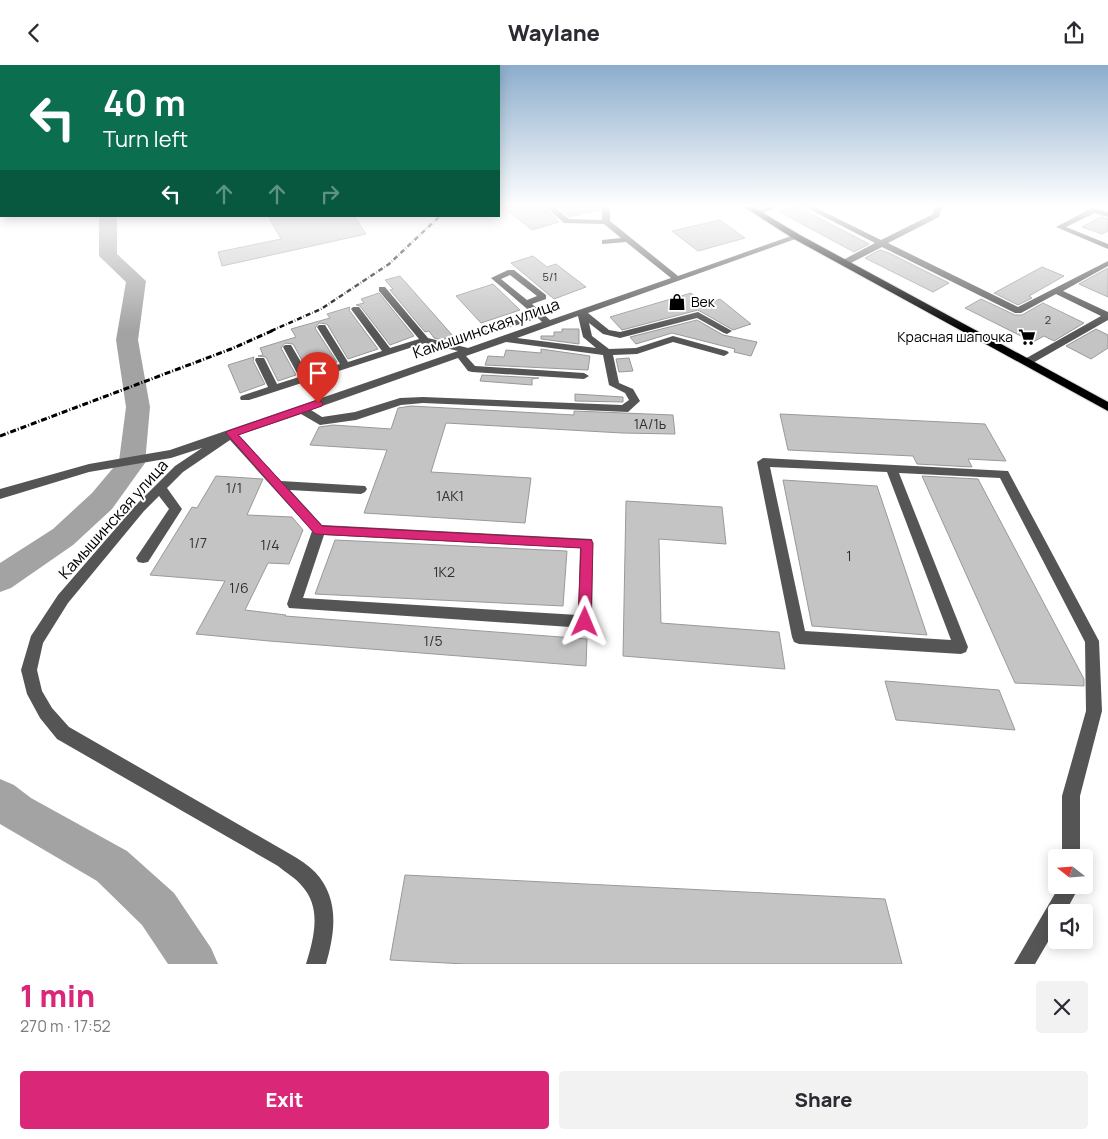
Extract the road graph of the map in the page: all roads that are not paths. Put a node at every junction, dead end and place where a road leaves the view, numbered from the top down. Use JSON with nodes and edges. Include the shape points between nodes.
{"nodes":[{"id":1,"x":639,"y":247,"type":"edge"},
{"id":2,"x":769,"y":247,"type":"edge"},
{"id":3,"x":815,"y":247,"type":"edge"},
{"id":4,"x":875,"y":247,"type":"edge"},
{"id":5,"x":887,"y":247,"type":"edge"},
{"id":6,"x":844,"y":263,"type":"junction"},
{"id":7,"x":1108,"y":263,"type":"edge"},
{"id":8,"x":677,"y":279,"type":"junction"},
{"id":9,"x":382,"y":289,"type":"dead end"},
{"id":10,"x":1056,"y":291,"type":"junction"},
{"id":11,"x":526,"y":303,"type":"junction"},
{"id":12,"x":356,"y":309,"type":"dead end"},
{"id":13,"x":582,"y":312,"type":"junction"},
{"id":14,"x":1108,"y":316,"type":"edge"},
{"id":15,"x":544,"y":319,"type":"junction"},
{"id":16,"x":322,"y":327,"type":"dead end"},
{"id":17,"x":727,"y":331,"type":"dead end"},
{"id":18,"x":481,"y":334,"type":"dead end"},
{"id":19,"x":505,"y":339,"type":"junction"},
{"id":20,"x":424,"y":340,"type":"junction"},
{"id":21,"x":288,"y":347,"type":"dead end"},
{"id":22,"x":388,"y":351,"type":"junction"},
{"id":23,"x":607,"y":352,"type":"junction"},
{"id":24,"x":464,"y":353,"type":"junction"},
{"id":25,"x":724,"y":353,"type":"dead end"},
{"id":26,"x":260,"y":360,"type":"dead end"},
{"id":27,"x":1027,"y":362,"type":"junction"},
{"id":28,"x":346,"y":365,"type":"junction"},
{"id":29,"x":584,"y":376,"type":"dead end"},
{"id":30,"x":304,"y":379,"type":"junction"},
{"id":31,"x":274,"y":389,"type":"junction"},
{"id":32,"x":244,"y":398,"type":"dead end"},
{"id":33,"x":1108,"y":407,"type":"edge"},
{"id":34,"x":301,"y":409,"type":"junction"},
{"id":35,"x":231,"y":433,"type":"junction"},
{"id":36,"x":892,"y":469,"type":"junction"},
{"id":37,"x":278,"y":485,"type":"junction"},
{"id":38,"x":160,"y":488,"type":"junction"},
{"id":39,"x":361,"y":489,"type":"dead end"},
{"id":40,"x":0,"y":494,"type":"edge"},
{"id":41,"x":319,"y":530,"type":"junction"},
{"id":42,"x":143,"y":558,"type":"dead end"},
{"id":43,"x":1071,"y":849,"type":"edge"},
{"id":44,"x":1066,"y":894,"type":"edge"},
{"id":45,"x":316,"y":964,"type":"edge"},
{"id":46,"x":1024,"y":964,"type":"edge"}],
"edges":[{"from":1,"to":8,"type":"street"},
{"from":2,"to":8,"type":"street","name":"Камышинская улица"},
{"from":3,"to":6,"type":"main road"},
{"from":4,"to":6,"type":"street"},
{"from":5,"to":10,"type":"street","via":[[1018,311]]},
{"from":6,"to":27,"type":"main road"},
{"from":7,"to":10,"type":"street"},
{"from":8,"to":13,"type":"street","name":"Камышинская улица"},
{"from":9,"to":20,"type":"street"},
{"from":10,"to":14,"type":"street"},
{"from":11,"to":11,"type":"street","via":[[543,297],[511,272],[495,278]]},
{"from":11,"to":15,"type":"street"},
{"from":12,"to":22,"type":"street"},
{"from":13,"to":15,"type":"street","name":"Камышинская улица"},
{"from":13,"to":17,"type":"street","via":[[606,332],[620,335],[698,315]]},
{"from":13,"to":23,"type":"street","via":[[588,337]]},
{"from":14,"to":27,"type":"street"},
{"from":15,"to":18,"type":"street"},
{"from":15,"to":19,"type":"street","name":"Камышинская улица"},
{"from":16,"to":28,"type":"street"},
{"from":19,"to":23,"type":"street"},
{"from":19,"to":24,"type":"street","name":"Камышинская улица"},
{"from":20,"to":22,"type":"street"},
{"from":20,"to":24,"type":"street"},
{"from":21,"to":30,"type":"street"},
{"from":22,"to":28,"type":"street"},
{"from":23,"to":25,"type":"street","via":[[637,351],[673,339]]},
{"from":23,"to":34,"type":"street","via":[[614,385],[629,391],[635,401],[624,409],[423,401],[400,402],[356,416],[320,421]]},
{"from":24,"to":29,"type":"street","via":[[472,369]]},
{"from":24,"to":34,"type":"street","name":"Камышинская улица"},
{"from":26,"to":31,"type":"street"},
{"from":27,"to":33,"type":"main road"},
{"from":28,"to":30,"type":"street"},
{"from":30,"to":31,"type":"street"},
{"from":31,"to":32,"type":"street"},
{"from":34,"to":35,"type":"street","name":"Камышинская улица"},
{"from":35,"to":37,"type":"street"},
{"from":35,"to":38,"type":"street","name":"Камышинская улица","via":[[179,469]]},
{"from":35,"to":40,"type":"street","via":[[171,454],[88,468]]},
{"from":36,"to":36,"type":"street","via":[[763,462],[799,637],[961,647]]},
{"from":36,"to":43,"type":"street","via":[[1004,473],[1092,641],[1094,711],[1072,796]]},
{"from":37,"to":39,"type":"street"},
{"from":37,"to":41,"type":"street"},
{"from":38,"to":42,"type":"street","via":[[176,509]]},
{"from":38,"to":45,"type":"street","name":"Камышинская улица","via":[[63,599],[36,641],[29,670],[35,694],[62,733],[284,860],[308,879],[321,897],[325,913],[323,940]]},
{"from":41,"to":41,"type":"street","via":[[587,543],[585,622],[294,604]]},
{"from":44,"to":46,"type":"street"}]}
